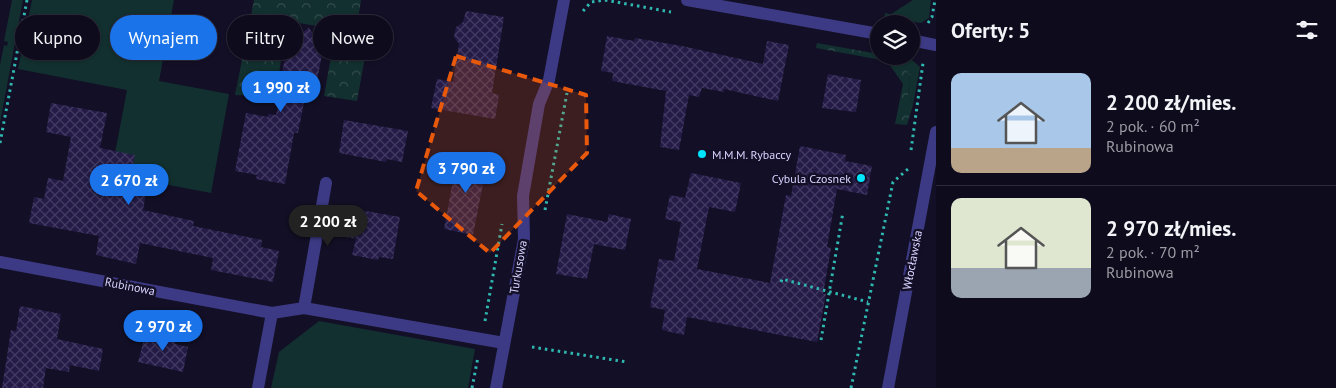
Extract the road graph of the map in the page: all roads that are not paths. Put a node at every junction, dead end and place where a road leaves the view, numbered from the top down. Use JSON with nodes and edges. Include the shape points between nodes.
{"nodes":[{"id":1,"x":564,"y":0,"type":"edge"},
{"id":2,"x":687,"y":0,"type":"edge"},
{"id":3,"x":870,"y":32,"type":"edge"},
{"id":4,"x":920,"y":42,"type":"edge"},
{"id":5,"x":936,"y":45,"type":"edge"},
{"id":6,"x":936,"y":132,"type":"edge"},
{"id":7,"x":326,"y":183,"type":"dead end"},
{"id":8,"x":0,"y":262,"type":"edge"},
{"id":9,"x":304,"y":308,"type":"junction"},
{"id":10,"x":272,"y":312,"type":"junction"},
{"id":11,"x":504,"y":343,"type":"junction"},
{"id":12,"x":258,"y":388,"type":"edge"},
{"id":13,"x":496,"y":388,"type":"edge"},
{"id":14,"x":888,"y":388,"type":"edge"}],
"edges":[{"from":1,"to":11,"type":"street","name":"Turkusowa","via":[[549,80],[539,104],[524,187],[524,239]]},
{"from":2,"to":3,"type":"street"},
{"from":4,"to":5,"type":"street"},
{"from":6,"to":14,"type":"street","name":"Włocławska"},
{"from":7,"to":9,"type":"street"},
{"from":8,"to":10,"type":"street","name":"Rubinowa"},
{"from":9,"to":10,"type":"street","name":"Rubinowa"},
{"from":9,"to":11,"type":"street","name":"Rubinowa"},
{"from":10,"to":12,"type":"street"},
{"from":11,"to":13,"type":"street","name":"Turkusowa"}]}
